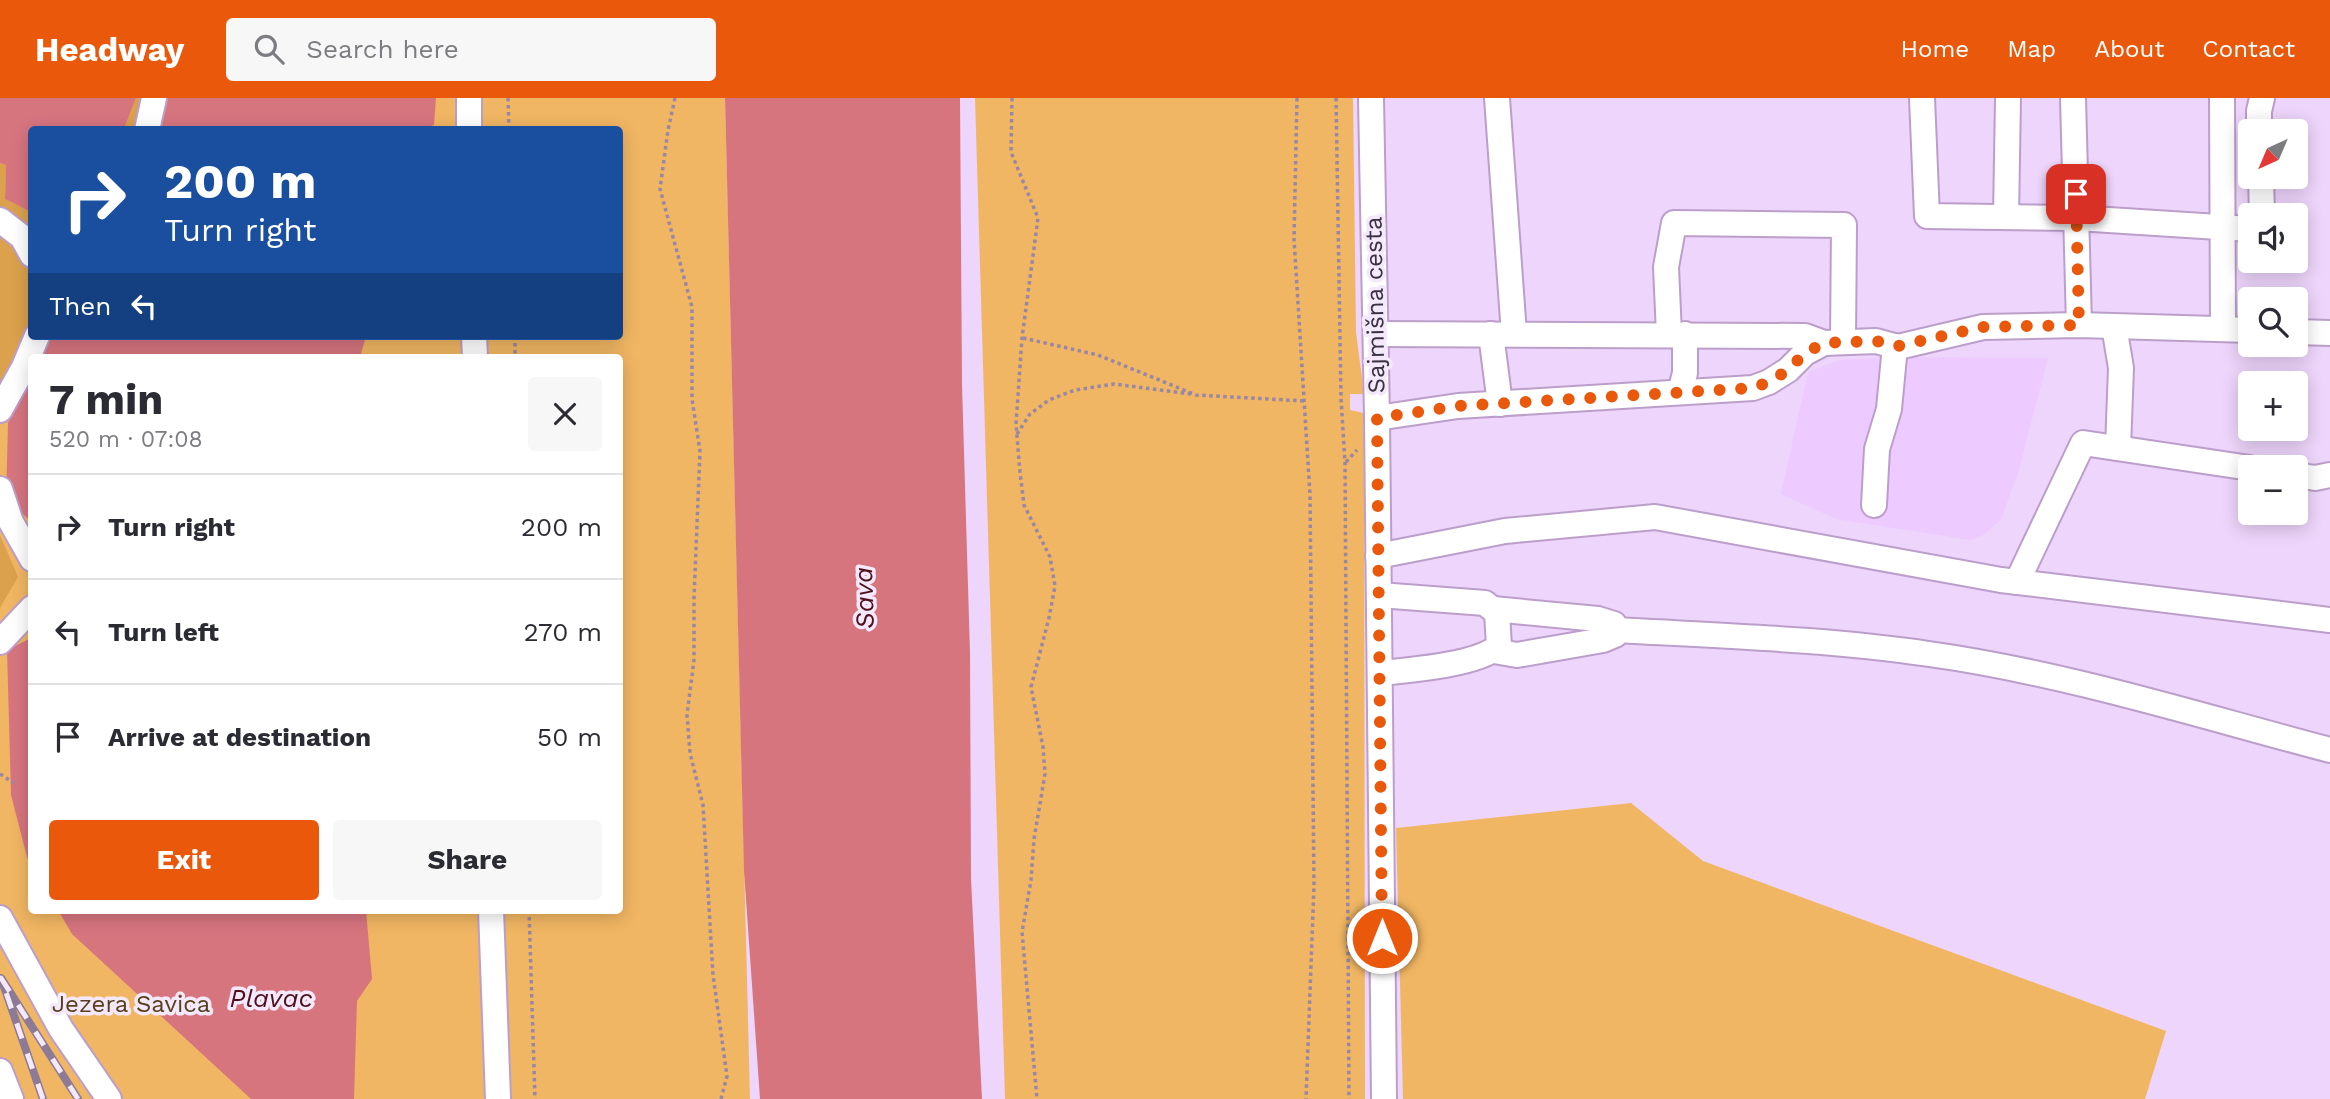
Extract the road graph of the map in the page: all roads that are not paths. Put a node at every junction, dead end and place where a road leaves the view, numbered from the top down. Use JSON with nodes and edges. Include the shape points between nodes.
{"nodes":[{"id":1,"x":154,"y":98,"type":"edge"},
{"id":2,"x":469,"y":98,"type":"edge"},
{"id":3,"x":1371,"y":98,"type":"edge"},
{"id":4,"x":1497,"y":98,"type":"edge"},
{"id":5,"x":1922,"y":98,"type":"edge"},
{"id":6,"x":2008,"y":98,"type":"edge"},
{"id":7,"x":2073,"y":98,"type":"edge"},
{"id":8,"x":2222,"y":98,"type":"edge"},
{"id":9,"x":2262,"y":98,"type":"edge"},
{"id":10,"x":2259,"y":119,"type":"edge"},
{"id":11,"x":148,"y":126,"type":"edge"},
{"id":12,"x":469,"y":126,"type":"edge"},
{"id":13,"x":2006,"y":217,"type":"junction"},
{"id":14,"x":0,"y":219,"type":"edge"},
{"id":15,"x":2077,"y":219,"type":"junction"},
{"id":16,"x":2222,"y":227,"type":"junction"},
{"id":17,"x":2238,"y":228,"type":"edge"},
{"id":18,"x":28,"y":248,"type":"edge"},
{"id":19,"x":2079,"y":325,"type":"junction"},
{"id":20,"x":2115,"y":326,"type":"junction"},
{"id":21,"x":2223,"y":329,"type":"junction"},
{"id":22,"x":2238,"y":330,"type":"edge"},
{"id":23,"x":2308,"y":332,"type":"edge"},
{"id":24,"x":2330,"y":333,"type":"edge"},
{"id":25,"x":1376,"y":334,"type":"junction"},
{"id":26,"x":1503,"y":334,"type":"junction"},
{"id":27,"x":1677,"y":334,"type":"junction"},
{"id":28,"x":1833,"y":342,"type":"junction"},
{"id":29,"x":1895,"y":346,"type":"junction"},
{"id":30,"x":28,"y":357,"type":"edge"},
{"id":31,"x":1680,"y":392,"type":"junction"},
{"id":32,"x":1500,"y":404,"type":"junction"},
{"id":33,"x":0,"y":410,"type":"edge"},
{"id":34,"x":1377,"y":418,"type":"junction"},
{"id":35,"x":2118,"y":448,"type":"junction"},
{"id":36,"x":2238,"y":466,"type":"edge"},
{"id":37,"x":2330,"y":475,"type":"edge"},
{"id":38,"x":2308,"y":477,"type":"edge"},
{"id":39,"x":0,"y":489,"type":"edge"},
{"id":40,"x":1874,"y":505,"type":"dead end"},
{"id":41,"x":28,"y":552,"type":"edge"},
{"id":42,"x":1378,"y":556,"type":"junction"},
{"id":43,"x":2017,"y":582,"type":"junction"},
{"id":44,"x":1379,"y":595,"type":"junction"},
{"id":45,"x":1493,"y":609,"type":"junction"},
{"id":46,"x":28,"y":612,"type":"edge"},
{"id":47,"x":2330,"y":620,"type":"edge"},
{"id":48,"x":1617,"y":630,"type":"junction"},
{"id":49,"x":0,"y":642,"type":"edge"},
{"id":50,"x":1494,"y":651,"type":"junction"},
{"id":51,"x":1380,"y":673,"type":"junction"},
{"id":52,"x":2330,"y":750,"type":"edge"},
{"id":53,"x":491,"y":914,"type":"edge"},
{"id":54,"x":0,"y":918,"type":"edge"},
{"id":55,"x":0,"y":1070,"type":"edge"},
{"id":56,"x":11,"y":1099,"type":"edge"},
{"id":57,"x":109,"y":1099,"type":"edge"},
{"id":58,"x":498,"y":1099,"type":"edge"},
{"id":59,"x":1384,"y":1099,"type":"edge"}],
"edges":[{"from":1,"to":11,"type":"street"},
{"from":2,"to":12,"type":"street"},
{"from":3,"to":25,"type":"street","name":"Sajmišna cesta"},
{"from":4,"to":26,"type":"street"},
{"from":5,"to":13,"type":"street","via":[[1927,216]]},
{"from":6,"to":13,"type":"street"},
{"from":7,"to":15,"type":"street"},
{"from":8,"to":16,"type":"street"},
{"from":9,"to":10,"type":"street"},
{"from":13,"to":15,"type":"street"},
{"from":14,"to":18,"type":"street"},
{"from":15,"to":16,"type":"street"},
{"from":15,"to":19,"type":"street"},
{"from":16,"to":17,"type":"street"},
{"from":16,"to":21,"type":"street"},
{"from":19,"to":20,"type":"street"},
{"from":19,"to":29,"type":"street","via":[[1983,327]]},
{"from":20,"to":21,"type":"street"},
{"from":20,"to":35,"type":"street","via":[[2121,368]]},
{"from":21,"to":22,"type":"street"},
{"from":23,"to":24,"type":"street"},
{"from":25,"to":26,"type":"street"},
{"from":25,"to":34,"type":"street","name":"Sajmišna cesta"},
{"from":26,"to":27,"type":"street"},
{"from":26,"to":32,"type":"street"},
{"from":27,"to":28,"type":"street","via":[[1805,336]]},
{"from":27,"to":28,"type":"street","via":[[1666,267],[1674,223],[1844,225]]},
{"from":27,"to":31,"type":"street","via":[[1685,373]]},
{"from":28,"to":29,"type":"street","via":[[1876,341]]},
{"from":28,"to":31,"type":"street","via":[[1805,353],[1788,370],[1753,388]]},
{"from":29,"to":40,"type":"street","via":[[1889,409],[1877,449]]},
{"from":30,"to":33,"type":"street"},
{"from":31,"to":32,"type":"street"},
{"from":32,"to":34,"type":"street"},
{"from":34,"to":42,"type":"street","name":"Sajmišna cesta"},
{"from":35,"to":36,"type":"street"},
{"from":35,"to":43,"type":"street","via":[[2084,443]]},
{"from":37,"to":38,"type":"street"},
{"from":39,"to":41,"type":"street","via":[[10,522]]},
{"from":42,"to":43,"type":"street","via":[[1505,531],[1655,517]]},
{"from":42,"to":44,"type":"street","name":"Sajmišna cesta"},
{"from":43,"to":47,"type":"street"},
{"from":44,"to":45,"type":"street","via":[[1485,603]]},
{"from":44,"to":51,"type":"street","name":"Sajmišna cesta"},
{"from":45,"to":48,"type":"street","via":[[1598,619],[1614,624]]},
{"from":45,"to":50,"type":"street","via":[[1499,646]]},
{"from":46,"to":49,"type":"street"},
{"from":48,"to":50,"type":"street","via":[[1603,640],[1517,654]]},
{"from":48,"to":52,"type":"street","via":[[1794,640],[1930,654],[2093,686]]},
{"from":50,"to":51,"type":"street","via":[[1430,667]]},
{"from":51,"to":59,"type":"street","name":"Sajmišna cesta"},
{"from":53,"to":58,"type":"street"},
{"from":54,"to":57,"type":"street","via":[[61,1029]]},
{"from":55,"to":56,"type":"street"}]}
